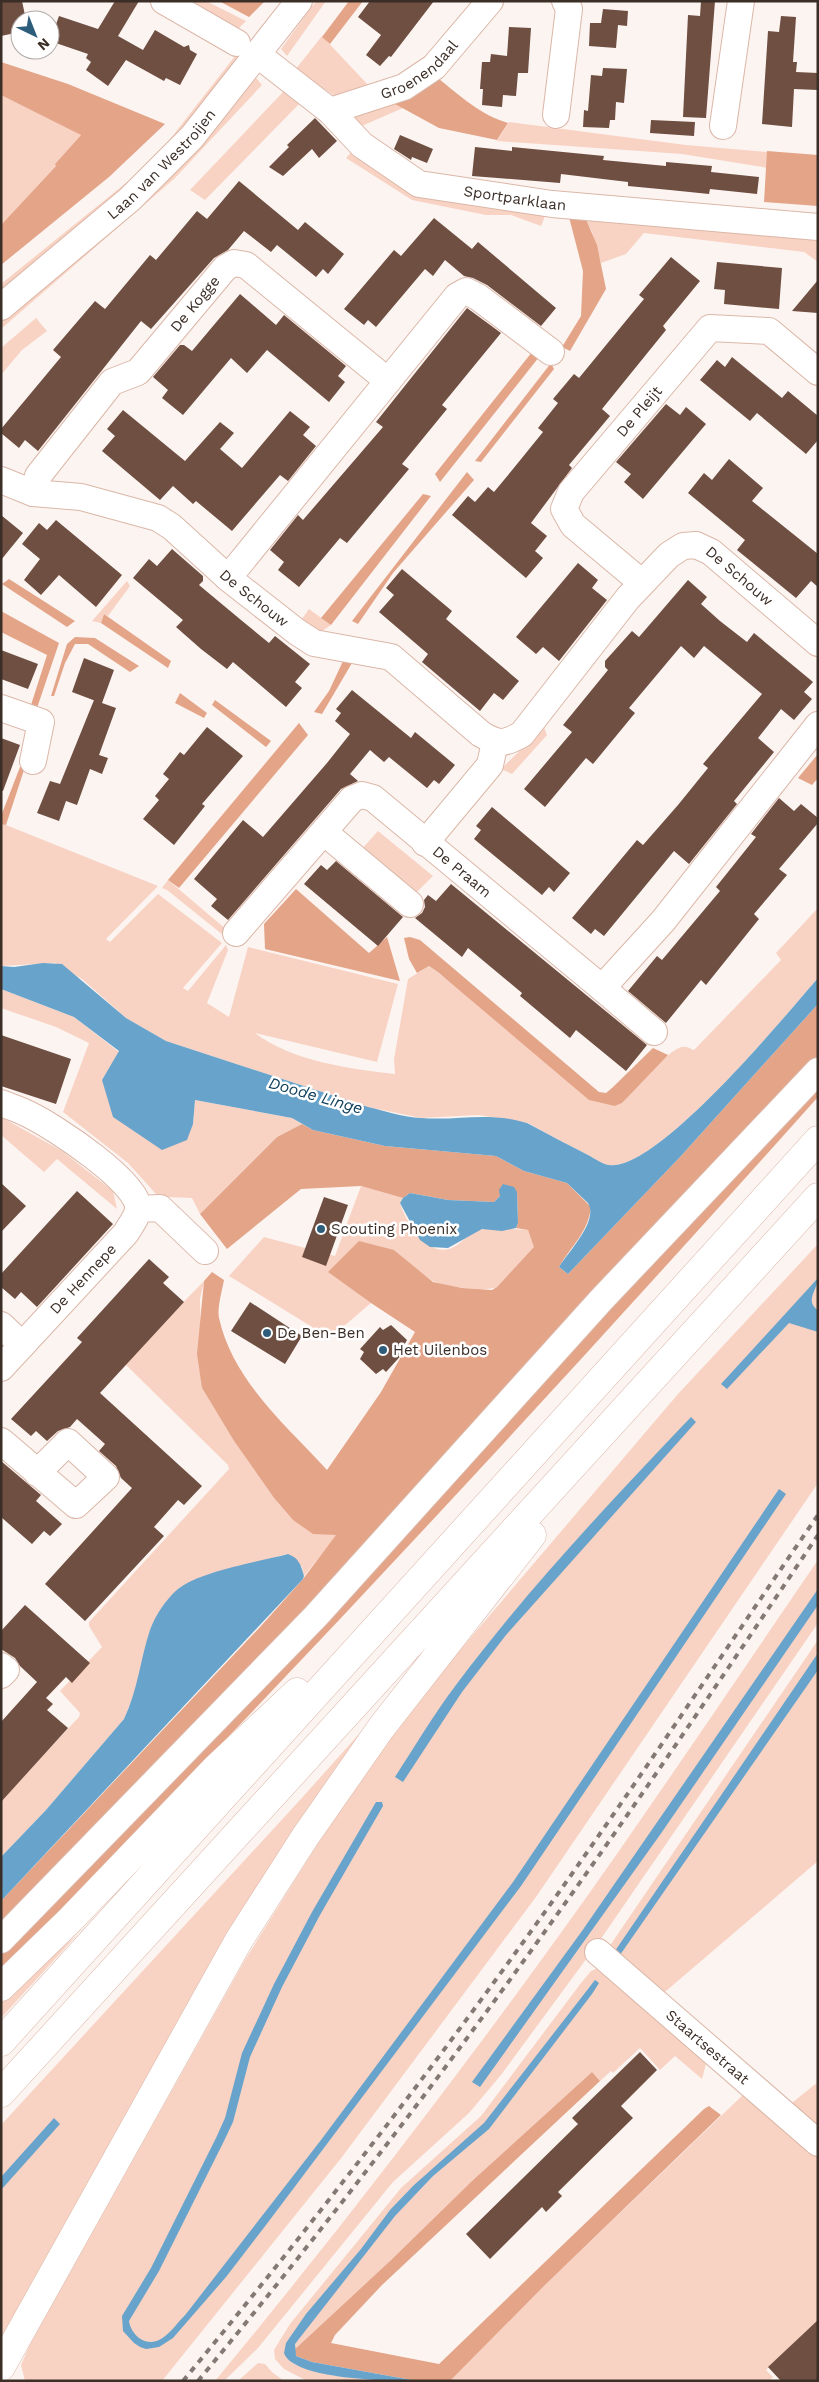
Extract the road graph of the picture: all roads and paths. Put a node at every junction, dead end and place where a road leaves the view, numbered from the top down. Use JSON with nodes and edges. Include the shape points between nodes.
{"nodes":[{"id":1,"x":164,"y":1,"type":"edge"},
{"id":2,"x":299,"y":1,"type":"edge"},
{"id":3,"x":490,"y":1,"type":"edge"},
{"id":4,"x":564,"y":1,"type":"edge"},
{"id":5,"x":741,"y":1,"type":"edge"},
{"id":6,"x":247,"y":49,"type":"junction"},
{"id":7,"x":330,"y":111,"type":"junction"},
{"id":8,"x":556,"y":115,"type":"dead end"},
{"id":9,"x":723,"y":126,"type":"dead end"},
{"id":10,"x":818,"y":227,"type":"edge"},
{"id":11,"x":1,"y":306,"type":"edge"},
{"id":12,"x":551,"y":352,"type":"dead end"},
{"id":13,"x":818,"y":372,"type":"edge"},
{"id":14,"x":388,"y":381,"type":"junction"},
{"id":15,"x":1,"y":480,"type":"edge"},
{"id":16,"x":33,"y":493,"type":"junction"},
{"id":17,"x":228,"y":578,"type":"junction"},
{"id":18,"x":642,"y":582,"type":"junction"},
{"id":19,"x":818,"y":643,"type":"edge"},
{"id":20,"x":1,"y":708,"type":"edge"},
{"id":21,"x":818,"y":725,"type":"edge"},
{"id":22,"x":495,"y":742,"type":"junction"},
{"id":23,"x":33,"y":761,"type":"dead end"},
{"id":24,"x":325,"y":833,"type":"junction"},
{"id":25,"x":425,"y":843,"type":"junction"},
{"id":26,"x":410,"y":904,"type":"dead end"},
{"id":27,"x":236,"y":933,"type":"dead end"},
{"id":28,"x":602,"y":988,"type":"junction"},
{"id":29,"x":654,"y":1032,"type":"dead end"},
{"id":30,"x":818,"y":1072,"type":"edge"},
{"id":31,"x":1,"y":1103,"type":"edge"},
{"id":32,"x":818,"y":1140,"type":"edge"},
{"id":33,"x":818,"y":1197,"type":"edge"},
{"id":34,"x":138,"y":1209,"type":"junction"},
{"id":35,"x":205,"y":1251,"type":"dead end"},
{"id":36,"x":1,"y":1325,"type":"edge"},
{"id":37,"x":22,"y":1345,"type":"junction"},
{"id":38,"x":1,"y":1368,"type":"edge"},
{"id":39,"x":642,"y":1390,"type":"junction"},
{"id":40,"x":1,"y":1442,"type":"edge"},
{"id":41,"x":37,"y":1474,"type":"dead end"},
{"id":42,"x":447,"y":1550,"type":"junction"},
{"id":43,"x":1,"y":1666,"type":"edge"},
{"id":44,"x":1,"y":1675,"type":"edge"},
{"id":45,"x":1,"y":1940,"type":"edge"},
{"id":46,"x":598,"y":1952,"type":"dead end"},
{"id":47,"x":1,"y":1987,"type":"edge"},
{"id":48,"x":1,"y":2042,"type":"edge"},
{"id":49,"x":1,"y":2094,"type":"edge"},
{"id":50,"x":818,"y":2142,"type":"edge"},
{"id":51,"x":6,"y":2369,"type":"edge"}],
"edges":[{"from":1,"to":6,"type":"street","name":"Sportparklaan"},
{"from":2,"to":6,"type":"street","name":"Laan van Westroijen"},
{"from":3,"to":7,"type":"street","name":"Groenendaal","via":[[434,67],[404,88]]},
{"from":4,"to":8,"type":"street","via":[[568,9]]},
{"from":5,"to":9,"type":"street"},
{"from":6,"to":7,"type":"street","name":"Sportparklaan"},
{"from":6,"to":11,"type":"street","name":"Laan van Westroijen","via":[[192,137],[130,199]]},
{"from":7,"to":10,"type":"street","name":"Sportparklaan","via":[[362,145],[419,184],[552,204]]},
{"from":12,"to":14,"type":"street","via":[[478,296],[466,291],[457,296]]},
{"from":13,"to":18,"type":"street","name":"De Pleijt","via":[[770,331],[710,328],[571,492],[564,509],[573,525]]},
{"from":14,"to":16,"type":"street","name":"De Kogge","via":[[246,265],[234,263],[225,268],[138,372],[112,382],[38,476]]},
{"from":14,"to":17,"type":"street"},
{"from":15,"to":16,"type":"street","name":"De Schouw"},
{"from":16,"to":17,"type":"street","name":"De Schouw","via":[[81,497],[158,518]]},
{"from":17,"to":22,"type":"street","name":"De Schouw","via":[[314,643],[391,657],[481,734]]},
{"from":18,"to":19,"type":"street","name":"De Schouw","via":[[669,555],[683,546],[696,545],[711,552]]},
{"from":18,"to":22,"type":"street","name":"De Schouw","via":[[522,734],[509,742]]},
{"from":20,"to":23,"type":"street","via":[[41,722]]},
{"from":21,"to":28,"type":"street","via":[[663,921]]},
{"from":22,"to":25,"type":"street","via":[[490,765]]},
{"from":24,"to":25,"type":"street","name":"De Praam","via":[[352,799],[362,795],[372,798]]},
{"from":24,"to":26,"type":"street"},
{"from":24,"to":27,"type":"street","name":"De Praam"},
{"from":25,"to":28,"type":"street","name":"De Praam"},
{"from":28,"to":29,"type":"street","name":"De Praam"},
{"from":30,"to":45,"type":"street","via":[[602,1300],[316,1616]]},
{"from":31,"to":34,"type":"street","via":[[64,1134],[126,1183],[136,1196]]},
{"from":32,"to":42,"type":"highway"},
{"from":33,"to":39,"type":"highway"},
{"from":34,"to":35,"type":"street","via":[[160,1208]]},
{"from":34,"to":37,"type":"street","name":"De Hennepe","via":[[126,1233]]},
{"from":36,"to":37,"type":"street"},
{"from":37,"to":38,"type":"street","name":"De Hennepe"},
{"from":39,"to":49,"type":"highway"},
{"from":39,"to":51,"type":"highway","via":[[387,1720],[239,1940]]},
{"from":40,"to":41,"type":"street"},
{"from":42,"to":47,"type":"highway","via":[[216,1768]]},
{"from":42,"to":48,"type":"highway"},
{"from":43,"to":44,"type":"street","via":[[6,1670]]},
{"from":46,"to":50,"type":"street","name":"Staartsestraat"}]}
